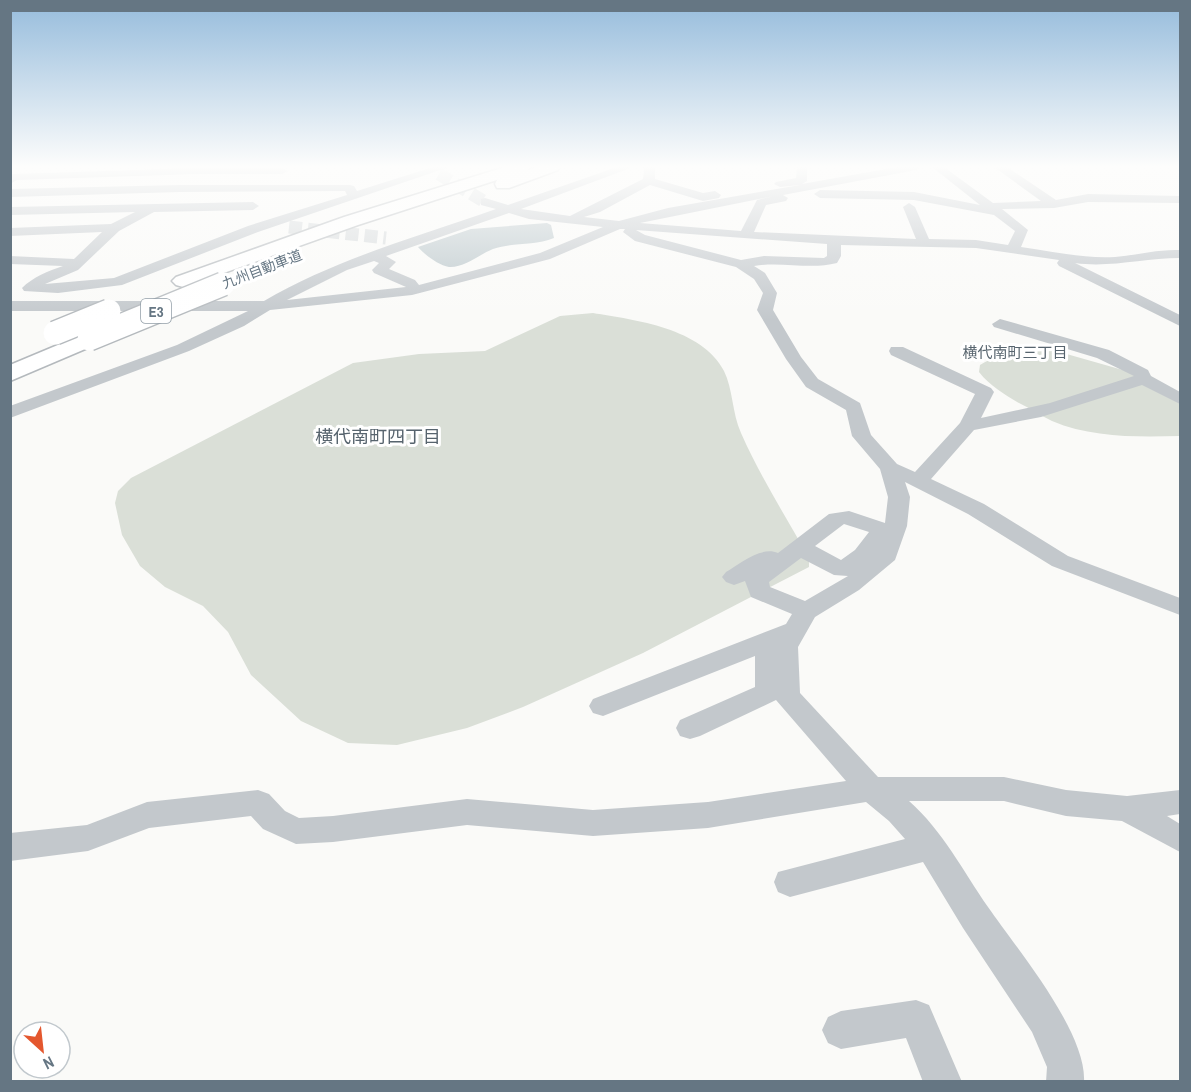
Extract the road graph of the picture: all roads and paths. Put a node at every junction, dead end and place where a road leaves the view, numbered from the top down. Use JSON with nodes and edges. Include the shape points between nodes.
{"nodes":[{"id":1,"x":133,"y":218,"type":"edge"},
{"id":2,"x":243,"y":218,"type":"edge"},
{"id":3,"x":288,"y":218,"type":"tunnel mouth"},
{"id":4,"x":361,"y":218,"type":"edge"},
{"id":5,"x":402,"y":218,"type":"edge"},
{"id":6,"x":479,"y":218,"type":"edge"},
{"id":7,"x":580,"y":218,"type":"edge"},
{"id":8,"x":652,"y":218,"type":"edge"},
{"id":9,"x":754,"y":218,"type":"edge"},
{"id":10,"x":914,"y":218,"type":"edge"},
{"id":11,"x":1005,"y":218,"type":"edge"},
{"id":12,"x":270,"y":224,"type":"junction"},
{"id":13,"x":289,"y":227,"type":"tunnel mouth"},
{"id":14,"x":114,"y":228,"type":"junction"},
{"id":15,"x":626,"y":228,"type":"junction"},
{"id":16,"x":10,"y":232,"type":"edge"},
{"id":17,"x":746,"y":234,"type":"junction"},
{"id":18,"x":387,"y":238,"type":"tunnel mouth"},
{"id":19,"x":834,"y":240,"type":"junction"},
{"id":20,"x":408,"y":243,"type":"junction"},
{"id":21,"x":924,"y":243,"type":"junction"},
{"id":22,"x":1013,"y":249,"type":"junction"},
{"id":23,"x":1180,"y":254,"type":"edge"},
{"id":24,"x":372,"y":255,"type":"junction"},
{"id":25,"x":10,"y":260,"type":"edge"},
{"id":26,"x":76,"y":263,"type":"junction"},
{"id":27,"x":741,"y":264,"type":"junction"},
{"id":28,"x":29,"y":288,"type":"junction"},
{"id":29,"x":416,"y":290,"type":"junction"},
{"id":30,"x":10,"y":304,"type":"edge"},
{"id":31,"x":266,"y":306,"type":"junction"},
{"id":32,"x":1180,"y":321,"type":"edge"},
{"id":33,"x":1000,"y":324,"type":"dead end"},
{"id":34,"x":897,"y":351,"type":"dead end"},
{"id":35,"x":10,"y":352,"type":"edge"},
{"id":36,"x":10,"y":374,"type":"edge"},
{"id":37,"x":1143,"y":379,"type":"junction"},
{"id":38,"x":1180,"y":399,"type":"edge"},
{"id":39,"x":10,"y":413,"type":"edge"},
{"id":40,"x":968,"y":425,"type":"junction"},
{"id":41,"x":890,"y":468,"type":"junction"},
{"id":42,"x":918,"y":481,"type":"junction"},
{"id":43,"x":734,"y":577,"type":"dead end"},
{"id":44,"x":1180,"y":607,"type":"edge"},
{"id":45,"x":789,"y":628,"type":"junction"},
{"id":46,"x":603,"y":706,"type":"dead end"},
{"id":47,"x":690,"y":728,"type":"dead end"},
{"id":48,"x":871,"y":789,"type":"junction"},
{"id":49,"x":1180,"y":802,"type":"edge"},
{"id":50,"x":1127,"y":809,"type":"junction"},
{"id":51,"x":1180,"y":839,"type":"edge"},
{"id":52,"x":931,"y":846,"type":"junction"},
{"id":53,"x":10,"y":848,"type":"edge"},
{"id":54,"x":790,"y":882,"type":"dead end"},
{"id":55,"x":841,"y":1030,"type":"dead end"},
{"id":56,"x":943,"y":1082,"type":"edge"},
{"id":57,"x":1065,"y":1082,"type":"edge"}],
"edges":[{"from":1,"to":14,"type":"street"},
{"from":2,"to":12,"type":"street"},
{"from":3,"to":12,"type":"street"},
{"from":4,"to":35,"type":"highway","name":"九州自動車道","number":"E3","bridge":true,"via":[[183,281]]},
{"from":5,"to":36,"type":"highway","name":"九州自動車道","number":"E3","bridge":true,"via":[[223,284]]},
{"from":6,"to":20,"type":"street"},
{"from":7,"to":15,"type":"street"},
{"from":8,"to":15,"type":"street"},
{"from":9,"to":17,"type":"street"},
{"from":10,"to":21,"type":"street"},
{"from":11,"to":22,"type":"street","via":[[1022,230]]},
{"from":12,"to":13,"type":"street"},
{"from":12,"to":28,"type":"street","via":[[117,282]]},
{"from":14,"to":16,"type":"street"},
{"from":14,"to":26,"type":"street"},
{"from":15,"to":17,"type":"street"},
{"from":15,"to":27,"type":"street","via":[[640,238]]},
{"from":15,"to":29,"type":"street","via":[[600,232],[545,256],[502,269]]},
{"from":17,"to":19,"type":"street"},
{"from":18,"to":20,"type":"street"},
{"from":19,"to":21,"type":"street"},
{"from":19,"to":27,"type":"street","via":[[832,260]]},
{"from":20,"to":24,"type":"street"},
{"from":21,"to":22,"type":"street"},
{"from":22,"to":23,"type":"street","via":[[1104,261]]},
{"from":22,"to":32,"type":"street","via":[[1056,259]]},
{"from":24,"to":29,"type":"street","via":[[389,262],[379,270],[410,283]]},
{"from":24,"to":31,"type":"street"},
{"from":25,"to":26,"type":"street"},
{"from":26,"to":28,"type":"street"},
{"from":27,"to":41,"type":"street","via":[[764,280],[770,293],[765,310],[794,359],[812,383],[854,407],[862,436]]},
{"from":28,"to":30,"type":"street"},
{"from":29,"to":31,"type":"street"},
{"from":30,"to":31,"type":"street"},
{"from":31,"to":39,"type":"street","via":[[183,348]]},
{"from":33,"to":37,"type":"street","via":[[1102,354],[1142,374]]},
{"from":34,"to":40,"type":"street","via":[[985,392]]},
{"from":37,"to":38,"type":"street"},
{"from":37,"to":40,"type":"street","via":[[1075,402],[997,422]]},
{"from":40,"to":42,"type":"street"},
{"from":41,"to":42,"type":"street"},
{"from":41,"to":45,"type":"street","via":[[899,497],[896,526],[884,560]]},
{"from":42,"to":44,"type":"street","via":[[976,509],[1060,561]]},
{"from":43,"to":45,"type":"street","via":[[785,548],[798,549],[757,580],[759,591]]},
{"from":45,"to":46,"type":"street"},
{"from":45,"to":47,"type":"street","via":[[768,692]]},
{"from":45,"to":48,"type":"street","via":[[784,647],[787,696]]},
{"from":48,"to":50,"type":"street","via":[[1004,789],[1066,803]]},
{"from":48,"to":52,"type":"street","via":[[900,812]]},
{"from":48,"to":53,"type":"street","via":[[697,816],[593,823],[467,812],[333,830],[296,831],[274,820],[258,803],[147,815],[88,838]]},
{"from":49,"to":50,"type":"street"},
{"from":50,"to":51,"type":"street"},
{"from":52,"to":54,"type":"street"},
{"from":52,"to":57,"type":"street","via":[[1045,1018],[1066,1067]]},
{"from":55,"to":56,"type":"street","via":[[916,1018]]}]}
